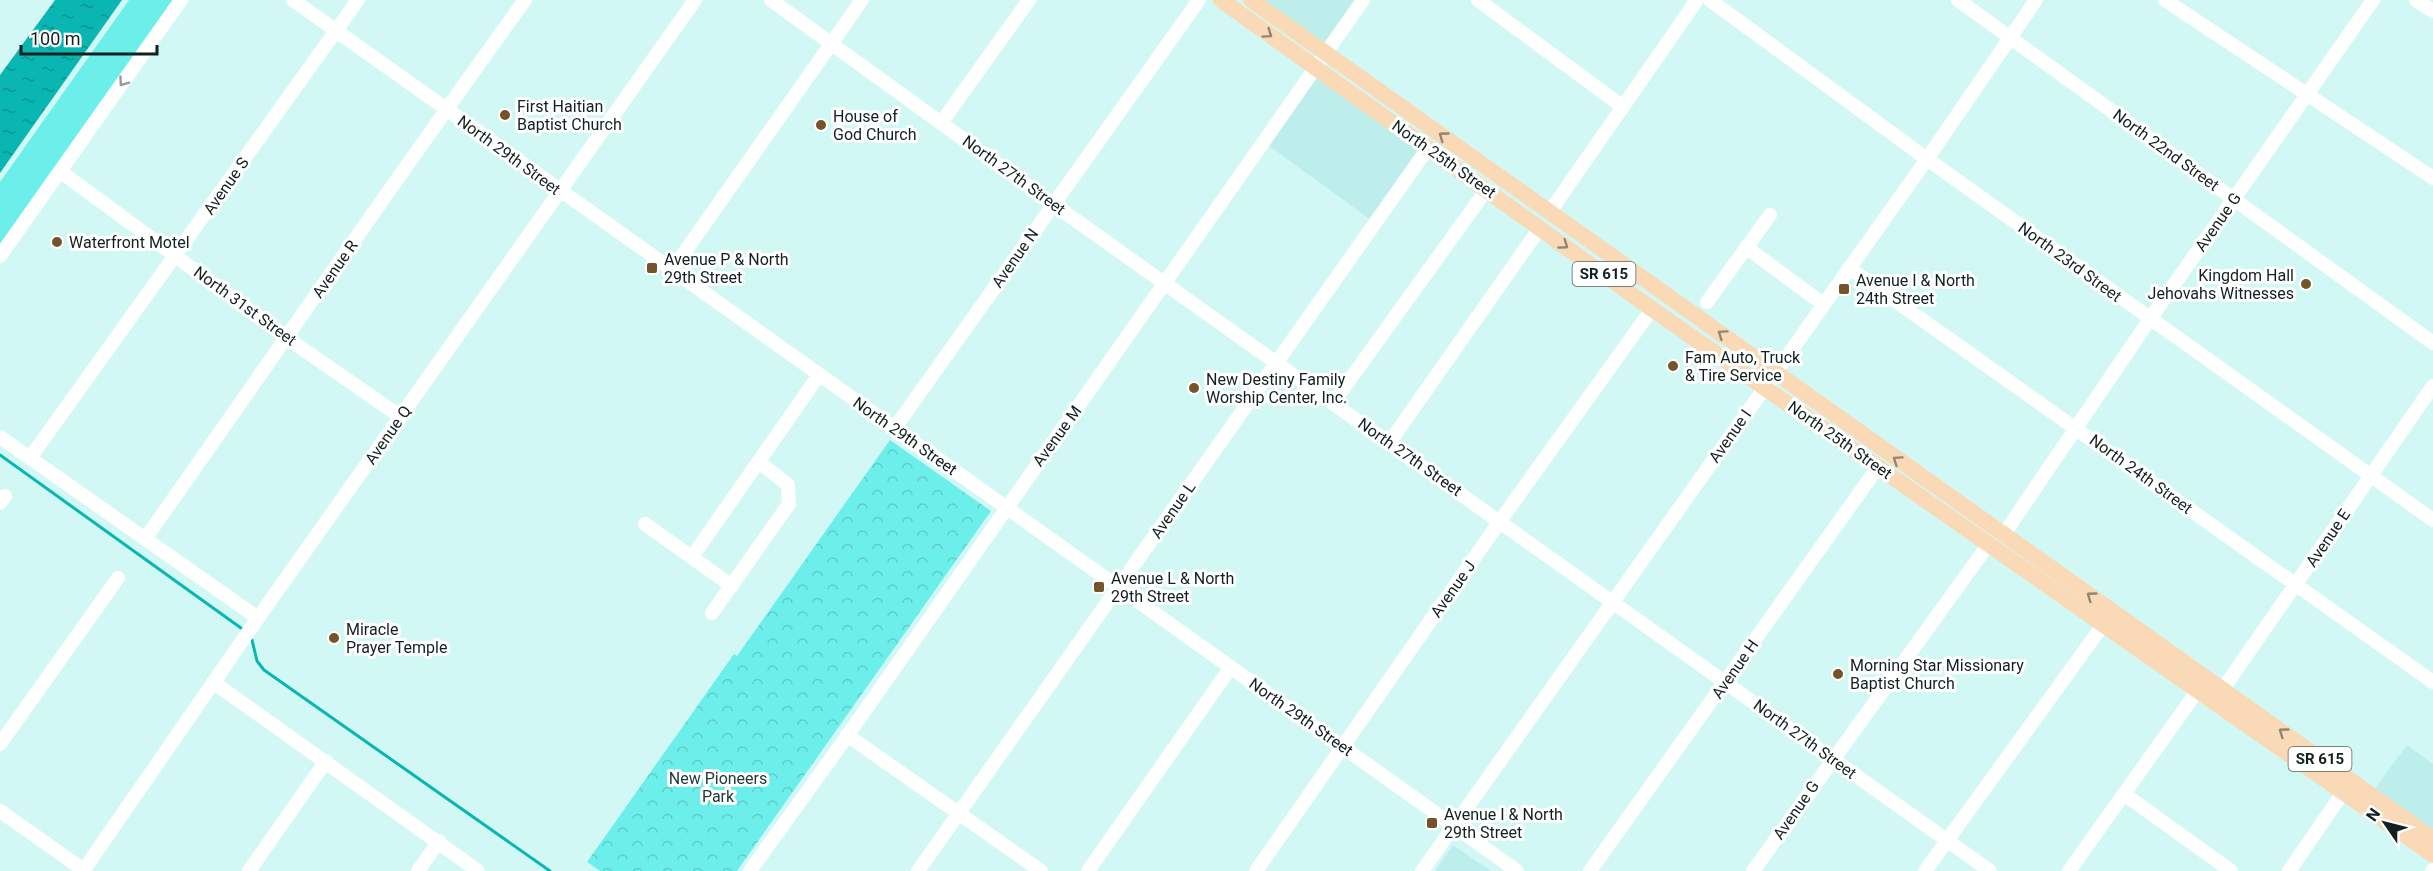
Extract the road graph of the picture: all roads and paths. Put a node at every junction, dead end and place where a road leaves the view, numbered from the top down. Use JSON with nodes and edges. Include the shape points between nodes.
{"nodes":[{"id":1,"x":181,"y":0,"type":"edge"},
{"id":2,"x":293,"y":0,"type":"edge"},
{"id":3,"x":358,"y":0,"type":"edge"},
{"id":4,"x":525,"y":0,"type":"edge"},
{"id":5,"x":695,"y":0,"type":"edge"},
{"id":6,"x":771,"y":0,"type":"edge"},
{"id":7,"x":862,"y":0,"type":"edge"},
{"id":8,"x":1029,"y":0,"type":"edge"},
{"id":9,"x":1199,"y":0,"type":"edge"},
{"id":10,"x":1221,"y":0,"type":"edge"},
{"id":11,"x":1251,"y":0,"type":"edge"},
{"id":12,"x":1363,"y":0,"type":"edge"},
{"id":13,"x":1478,"y":0,"type":"edge"},
{"id":14,"x":1696,"y":0,"type":"edge"},
{"id":15,"x":1710,"y":0,"type":"edge"},
{"id":16,"x":1958,"y":0,"type":"edge"},
{"id":17,"x":2036,"y":0,"type":"edge"},
{"id":18,"x":2165,"y":0,"type":"edge"},
{"id":19,"x":2373,"y":0,"type":"edge"},
{"id":20,"x":2416,"y":0,"type":"edge"},
{"id":21,"x":2433,"y":11,"type":"edge"},
{"id":22,"x":336,"y":31,"type":"junction"},
{"id":23,"x":2010,"y":38,"type":"junction"},
{"id":24,"x":833,"y":43,"type":"junction"},
{"id":25,"x":1325,"y":53,"type":"junction"},
{"id":26,"x":1315,"y":67,"type":"junction"},
{"id":27,"x":2307,"y":95,"type":"junction"},
{"id":28,"x":1623,"y":107,"type":"junction"},
{"id":29,"x":445,"y":109,"type":"junction"},
{"id":30,"x":941,"y":123,"type":"junction"},
{"id":31,"x":1428,"y":148,"type":"junction"},
{"id":32,"x":1927,"y":159,"type":"junction"},
{"id":33,"x":1446,"y":161,"type":"junction"},
{"id":34,"x":61,"y":172,"type":"junction"},
{"id":35,"x":2433,"y":178,"type":"edge"},
{"id":36,"x":1487,"y":189,"type":"junction"},
{"id":37,"x":560,"y":191,"type":"junction"},
{"id":38,"x":2234,"y":198,"type":"junction"},
{"id":39,"x":1053,"y":204,"type":"junction"},
{"id":40,"x":1549,"y":213,"type":"junction"},
{"id":41,"x":1770,"y":215,"type":"dead end"},
{"id":42,"x":1540,"y":228,"type":"junction"},
{"id":43,"x":1746,"y":248,"type":"junction"},
{"id":44,"x":0,"y":256,"type":"edge"},
{"id":45,"x":176,"y":256,"type":"junction"},
{"id":46,"x":1849,"y":268,"type":"junction"},
{"id":47,"x":672,"y":270,"type":"junction"},
{"id":48,"x":1166,"y":283,"type":"junction"},
{"id":49,"x":1707,"y":302,"type":"dead end"},
{"id":50,"x":1823,"y":304,"type":"junction"},
{"id":51,"x":1652,"y":309,"type":"junction"},
{"id":52,"x":2150,"y":319,"type":"junction"},
{"id":53,"x":287,"y":338,"type":"junction"},
{"id":54,"x":2433,"y":343,"type":"edge"},
{"id":55,"x":1276,"y":362,"type":"junction"},
{"id":56,"x":1775,"y":372,"type":"junction"},
{"id":57,"x":819,"y":375,"type":"junction"},
{"id":58,"x":2433,"y":386,"type":"edge"},
{"id":59,"x":1765,"y":387,"type":"junction"},
{"id":60,"x":1334,"y":403,"type":"junction"},
{"id":61,"x":400,"y":417,"type":"junction"},
{"id":62,"x":2077,"y":428,"type":"junction"},
{"id":63,"x":894,"y":429,"type":"junction"},
{"id":64,"x":0,"y":437,"type":"edge"},
{"id":65,"x":1389,"y":443,"type":"junction"},
{"id":66,"x":30,"y":458,"type":"junction"},
{"id":67,"x":759,"y":462,"type":"junction"},
{"id":68,"x":1878,"y":467,"type":"junction"},
{"id":69,"x":2370,"y":476,"type":"junction"},
{"id":70,"x":1900,"y":483,"type":"junction"},
{"id":71,"x":1005,"y":508,"type":"junction"},
{"id":72,"x":2433,"y":520,"type":"edge"},
{"id":73,"x":1500,"y":521,"type":"junction"},
{"id":74,"x":645,"y":524,"type":"dead end"},
{"id":75,"x":2004,"y":534,"type":"junction"},
{"id":76,"x":145,"y":538,"type":"junction"},
{"id":77,"x":1988,"y":545,"type":"junction"},
{"id":78,"x":692,"y":557,"type":"junction"},
{"id":79,"x":118,"y":578,"type":"dead end"},
{"id":80,"x":732,"y":586,"type":"junction"},
{"id":81,"x":2295,"y":586,"type":"junction"},
{"id":82,"x":1118,"y":588,"type":"junction"},
{"id":83,"x":1613,"y":602,"type":"junction"},
{"id":84,"x":712,"y":613,"type":"dead end"},
{"id":85,"x":258,"y":618,"type":"junction"},
{"id":86,"x":2103,"y":625,"type":"junction"},
{"id":87,"x":1231,"y":667,"type":"junction"},
{"id":88,"x":213,"y":682,"type":"junction"},
{"id":89,"x":1726,"y":682,"type":"junction"},
{"id":90,"x":2433,"y":682,"type":"edge"},
{"id":91,"x":2203,"y":684,"type":"junction"},
{"id":92,"x":2223,"y":689,"type":"junction"},
{"id":93,"x":848,"y":735,"type":"junction"},
{"id":94,"x":0,"y":744,"type":"edge"},
{"id":95,"x":1343,"y":747,"type":"junction"},
{"id":96,"x":1832,"y":759,"type":"junction"},
{"id":97,"x":326,"y":761,"type":"junction"},
{"id":98,"x":2343,"y":791,"type":"junction"},
{"id":99,"x":2124,"y":795,"type":"junction"},
{"id":100,"x":0,"y":811,"type":"edge"},
{"id":101,"x":958,"y":813,"type":"junction"},
{"id":102,"x":1454,"y":826,"type":"junction"},
{"id":103,"x":2433,"y":839,"type":"edge"},
{"id":104,"x":1947,"y":840,"type":"junction"},
{"id":105,"x":439,"y":841,"type":"junction"},
{"id":106,"x":2433,"y":855,"type":"edge"},
{"id":107,"x":84,"y":871,"type":"edge"},
{"id":108,"x":249,"y":871,"type":"edge"},
{"id":109,"x":418,"y":871,"type":"edge"},
{"id":110,"x":478,"y":871,"type":"edge"},
{"id":111,"x":750,"y":871,"type":"edge"},
{"id":112,"x":918,"y":871,"type":"edge"},
{"id":113,"x":1041,"y":871,"type":"edge"},
{"id":114,"x":1088,"y":871,"type":"edge"},
{"id":115,"x":1256,"y":871,"type":"edge"},
{"id":116,"x":1422,"y":871,"type":"edge"},
{"id":117,"x":1517,"y":871,"type":"edge"},
{"id":118,"x":1590,"y":871,"type":"edge"},
{"id":119,"x":1753,"y":871,"type":"edge"},
{"id":120,"x":1925,"y":871,"type":"edge"},
{"id":121,"x":1990,"y":871,"type":"edge"},
{"id":122,"x":2069,"y":871,"type":"edge"},
{"id":123,"x":2231,"y":871,"type":"edge"},
{"id":124,"x":2289,"y":871,"type":"edge"}],
"edges":[{"from":1,"to":34,"type":"street","one_way":true},
{"from":2,"to":22,"type":"street","name":"North 29th Street"},
{"from":3,"to":22,"type":"street","name":"Avenue S"},
{"from":4,"to":29,"type":"street","name":"Avenue R"},
{"from":5,"to":37,"type":"street","name":"Avenue Q"},
{"from":6,"to":24,"type":"street","name":"North 27th Street"},
{"from":7,"to":24,"type":"street"},
{"from":8,"to":30,"type":"street"},
{"from":9,"to":39,"type":"street","name":"Avenue N"},
{"from":10,"to":26,"type":"main road","name":"North 25th Street","number":"SR 615","one_way":true},
{"from":11,"to":25,"type":"main road","name":"North 25th Street","number":"SR 615"},
{"from":12,"to":25,"type":"street","name":"Avenue M"},
{"from":13,"to":28,"type":"street"},
{"from":14,"to":28,"type":"street"},
{"from":15,"to":32,"type":"street","name":"North 23rd Street"},
{"from":16,"to":23,"type":"street","name":"North 22nd Street"},
{"from":17,"to":23,"type":"street","name":"Avenue I"},
{"from":18,"to":27,"type":"street"},
{"from":19,"to":27,"type":"street","name":"Avenue G"},
{"from":20,"to":21,"type":"street"},
{"from":22,"to":29,"type":"street","name":"North 29th Street"},
{"from":22,"to":45,"type":"street","name":"Avenue S"},
{"from":23,"to":32,"type":"street","name":"Avenue I"},
{"from":23,"to":38,"type":"street","name":"North 22nd Street"},
{"from":24,"to":30,"type":"street","name":"North 27th Street"},
{"from":24,"to":47,"type":"street"},
{"from":25,"to":26,"type":"street","name":"Avenue M"},
{"from":40,"to":25,"type":"main road","name":"North 25th Street","number":"SR 615","one_way":true},
{"from":26,"to":31,"type":"main road","name":"North 25th Street","number":"SR 615"},
{"from":26,"to":48,"type":"street","name":"Avenue M"},
{"from":27,"to":35,"type":"street"},
{"from":27,"to":38,"type":"street","name":"Avenue G"},
{"from":28,"to":40,"type":"street"},
{"from":29,"to":37,"type":"street","name":"North 29th Street"},
{"from":29,"to":53,"type":"street","name":"Avenue R"},
{"from":30,"to":39,"type":"street","name":"North 27th Street"},
{"from":31,"to":33,"type":"main road","name":"North 25th Street","number":"SR 615"},
{"from":31,"to":55,"type":"street","name":"Avenue L"},
{"from":32,"to":46,"type":"street","name":"Avenue I"},
{"from":32,"to":52,"type":"street","name":"North 23rd Street"},
{"from":33,"to":36,"type":"main road","name":"North 25th Street","number":"SR 615"},
{"from":33,"to":40,"type":"main road","via":[[1461,162],[1529,212]]},
{"from":34,"to":44,"type":"street"},
{"from":34,"to":45,"type":"street","name":"North 31st Street"},
{"from":36,"to":42,"type":"main road","name":"North 25th Street","number":"SR 615"},
{"from":36,"to":60,"type":"street"},
{"from":37,"to":47,"type":"street","name":"North 29th Street"},
{"from":37,"to":61,"type":"street","name":"Avenue Q"},
{"from":38,"to":52,"type":"street","name":"Avenue G"},
{"from":38,"to":54,"type":"street","name":"North 22nd Street"},
{"from":39,"to":48,"type":"street","name":"North 27th Street"},
{"from":39,"to":63,"type":"street","name":"Avenue N"},
{"from":56,"to":40,"type":"main road","name":"North 25th Street","number":"SR 615","one_way":true},
{"from":41,"to":43,"type":"street"},
{"from":42,"to":51,"type":"main road","name":"North 25th Street","number":"SR 615","one_way":true},
{"from":42,"to":65,"type":"street"},
{"from":43,"to":49,"type":"street"},
{"from":43,"to":50,"type":"street"},
{"from":45,"to":53,"type":"street","name":"North 31st Street"},
{"from":45,"to":66,"type":"street","name":"Avenue S"},
{"from":46,"to":50,"type":"street","name":"Avenue I"},
{"from":46,"to":62,"type":"street","name":"North 24th Street"},
{"from":47,"to":57,"type":"street","name":"North 29th Street"},
{"from":48,"to":55,"type":"street","name":"North 27th Street"},
{"from":48,"to":71,"type":"street","name":"Avenue M"},
{"from":50,"to":56,"type":"street","name":"Avenue I"},
{"from":51,"to":59,"type":"main road","name":"North 25th Street","number":"SR 615"},
{"from":51,"to":73,"type":"street","name":"Avenue J"},
{"from":52,"to":62,"type":"street","name":"Avenue G"},
{"from":52,"to":69,"type":"street","name":"North 23rd Street"},
{"from":53,"to":61,"type":"street","name":"North 31st Street"},
{"from":53,"to":76,"type":"street","name":"Avenue R"},
{"from":55,"to":60,"type":"street","name":"North 27th Street"},
{"from":55,"to":82,"type":"street","name":"Avenue L"},
{"from":56,"to":59,"type":"street","name":"Avenue I"},
{"from":75,"to":56,"type":"main road","name":"North 25th Street","number":"SR 615","one_way":true},
{"from":57,"to":63,"type":"street","name":"North 29th Street"},
{"from":57,"to":67,"type":"street"},
{"from":58,"to":69,"type":"street","name":"Avenue E"},
{"from":59,"to":68,"type":"main road","name":"North 25th Street","number":"SR 615"},
{"from":59,"to":83,"type":"street","name":"Avenue I"},
{"from":60,"to":65,"type":"street","name":"North 27th Street"},
{"from":61,"to":85,"type":"street","name":"Avenue Q"},
{"from":62,"to":75,"type":"street","name":"Avenue G"},
{"from":62,"to":81,"type":"street","name":"North 24th Street"},
{"from":63,"to":71,"type":"street","name":"North 29th Street"},
{"from":64,"to":66,"type":"street"},
{"from":65,"to":73,"type":"street","name":"North 27th Street"},
{"from":66,"to":76,"type":"street"},
{"from":67,"to":78,"type":"street"},
{"from":67,"to":80,"type":"street","via":[[788,485],[789,504]]},
{"from":68,"to":70,"type":"main road","name":"North 25th Street","number":"SR 615"},
{"from":68,"to":89,"type":"street","name":"Avenue H"},
{"from":69,"to":72,"type":"street","name":"North 23rd Street"},
{"from":69,"to":81,"type":"street","name":"Avenue E"},
{"from":70,"to":75,"type":"main road","via":[[1913,486],[1984,535],[1994,538]]},
{"from":70,"to":77,"type":"main road","name":"North 25th Street","number":"SR 615"},
{"from":71,"to":82,"type":"street","name":"North 29th Street"},
{"from":71,"to":93,"type":"street","name":"Avenue M"},
{"from":73,"to":83,"type":"street","name":"North 27th Street"},
{"from":73,"to":95,"type":"street","name":"Avenue J"},
{"from":74,"to":78,"type":"street"},
{"from":91,"to":75,"type":"main road","name":"North 25th Street","number":"SR 615","one_way":true},
{"from":76,"to":85,"type":"street"},
{"from":77,"to":86,"type":"main road","name":"North 25th Street","number":"SR 615"},
{"from":77,"to":96,"type":"street","name":"Avenue G"},
{"from":78,"to":80,"type":"street"},
{"from":79,"to":94,"type":"street"},
{"from":80,"to":84,"type":"street"},
{"from":81,"to":90,"type":"street","name":"North 24th Street"},
{"from":81,"to":92,"type":"street","name":"Avenue E"},
{"from":82,"to":87,"type":"street","name":"North 29th Street"},
{"from":82,"to":101,"type":"street","name":"Avenue L"},
{"from":83,"to":89,"type":"street","name":"North 27th Street"},
{"from":83,"to":102,"type":"street","name":"Avenue I"},
{"from":85,"to":88,"type":"street","name":"Avenue Q"},
{"from":86,"to":91,"type":"main road","name":"North 25th Street","via":[[2117,628]]},
{"from":86,"to":104,"type":"street"},
{"from":87,"to":95,"type":"street","name":"North 29th Street"},
{"from":87,"to":114,"type":"street"},
{"from":88,"to":97,"type":"street"},
{"from":88,"to":107,"type":"street","name":"Avenue Q"},
{"from":89,"to":96,"type":"street","name":"North 27th Street"},
{"from":89,"to":118,"type":"street","name":"Avenue H"},
{"from":91,"to":92,"type":"main road","name":"North 25th Street","number":"SR 615"},
{"from":91,"to":98,"type":"main road","name":"North 25th Street","number":"SR 615"},
{"from":91,"to":99,"type":"street"},
{"from":103,"to":92,"type":"main road","name":"North 25th Street","number":"SR 615","one_way":true},
{"from":93,"to":101,"type":"street"},
{"from":93,"to":111,"type":"street","name":"Avenue M"},
{"from":95,"to":102,"type":"street","name":"North 29th Street"},
{"from":95,"to":115,"type":"street","name":"Avenue J"},
{"from":96,"to":104,"type":"street","name":"North 27th Street"},
{"from":96,"to":119,"type":"street","name":"Avenue G"},
{"from":97,"to":105,"type":"street"},
{"from":97,"to":108,"type":"street"},
{"from":98,"to":106,"type":"main road","name":"North 25th Street","number":"SR 615"},
{"from":98,"to":124,"type":"street"},
{"from":99,"to":122,"type":"street"},
{"from":99,"to":123,"type":"street"},
{"from":100,"to":107,"type":"street"},
{"from":101,"to":112,"type":"street","name":"Avenue L"},
{"from":101,"to":113,"type":"street"},
{"from":102,"to":116,"type":"street","name":"Avenue I"},
{"from":102,"to":117,"type":"street","name":"North 29th Street"},
{"from":104,"to":120,"type":"street"},
{"from":104,"to":121,"type":"street","name":"North 27th Street"},
{"from":105,"to":109,"type":"street"},
{"from":105,"to":110,"type":"street"}]}
